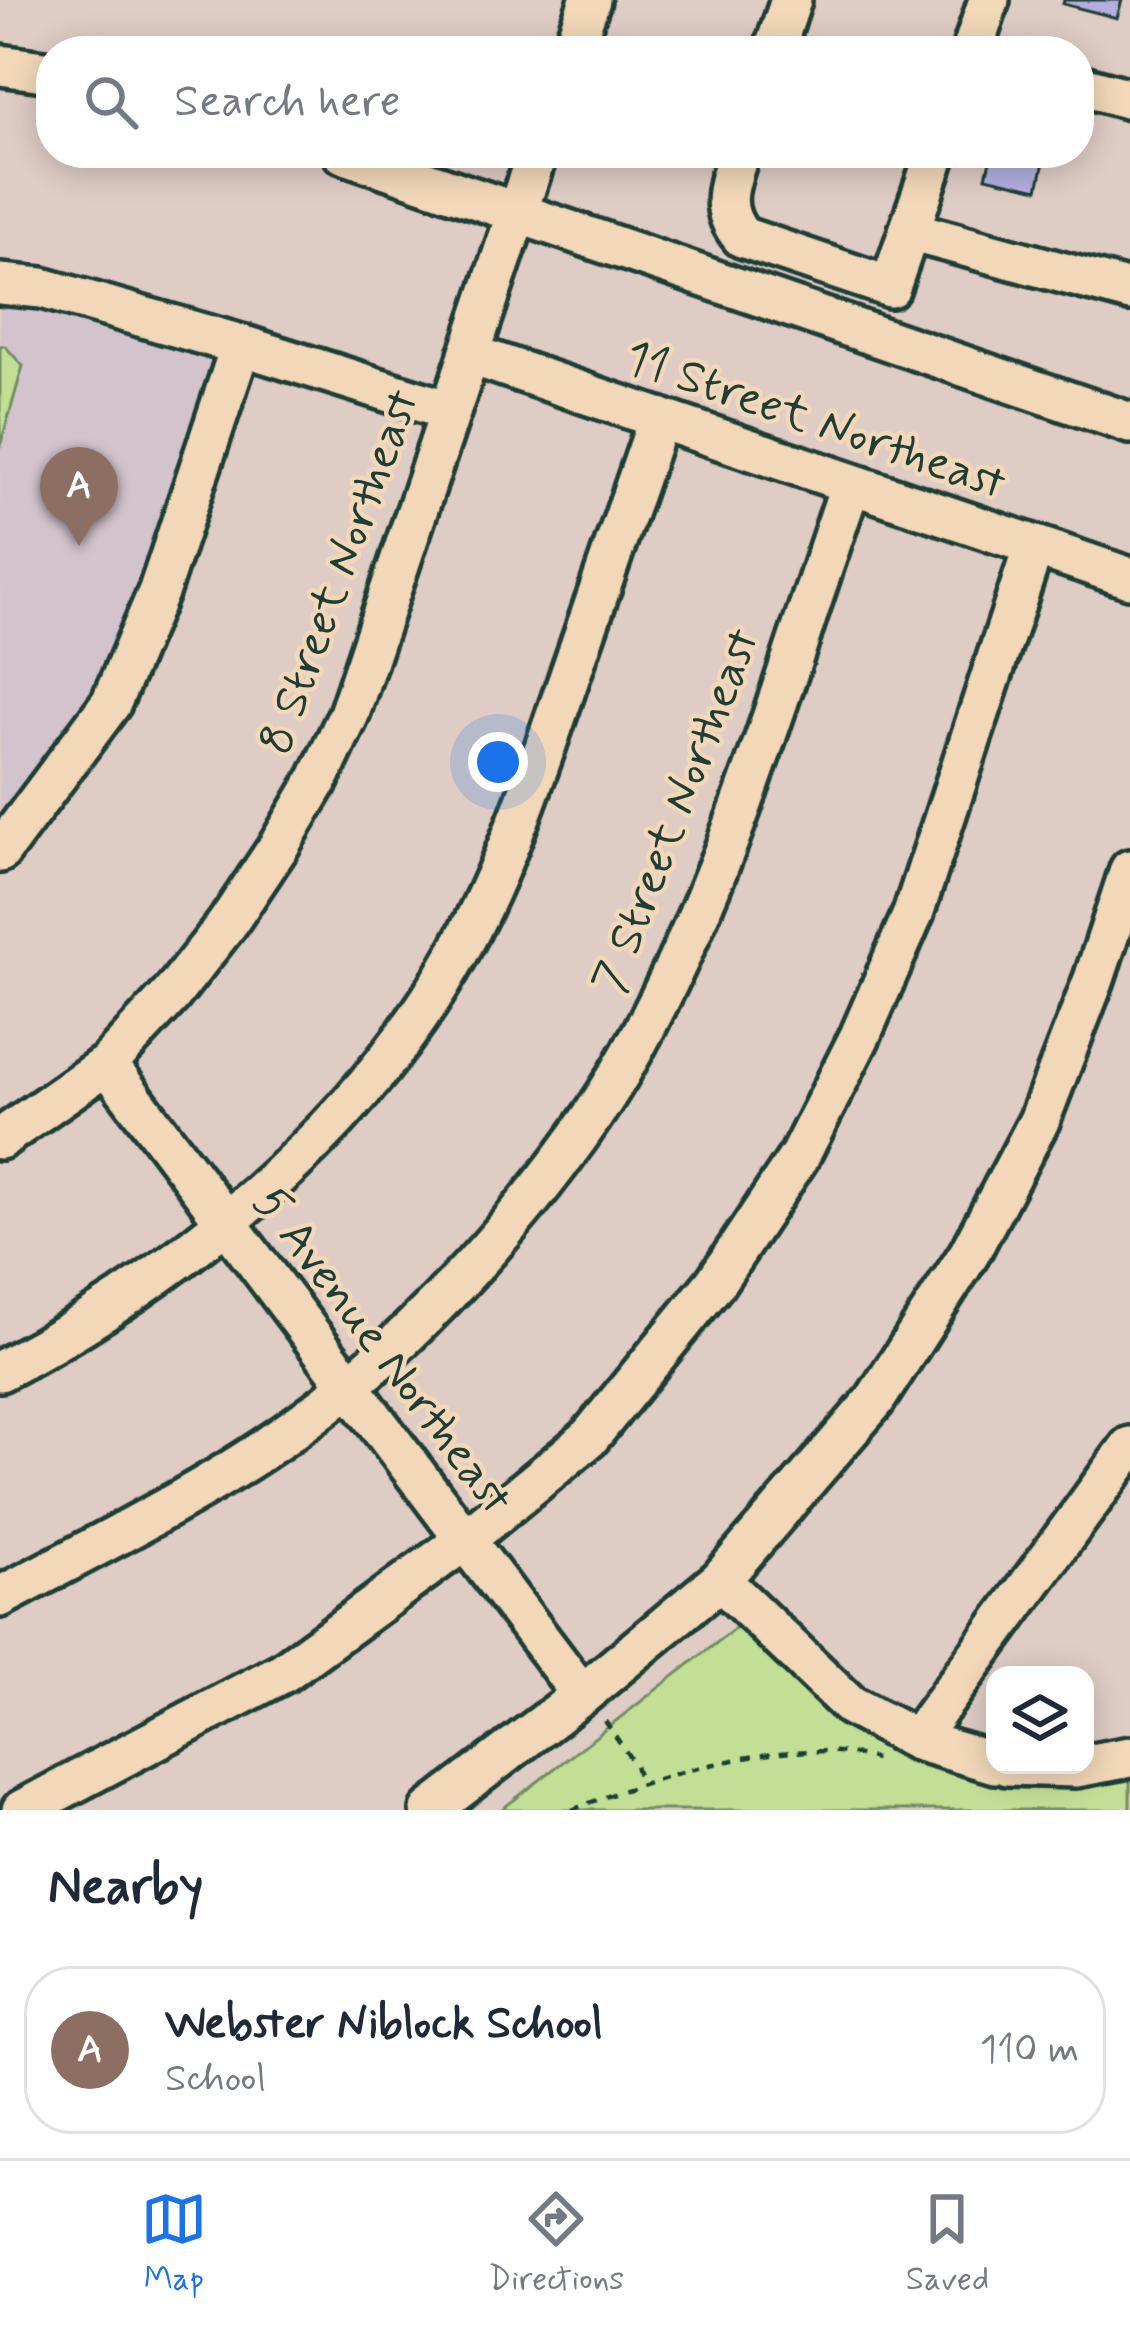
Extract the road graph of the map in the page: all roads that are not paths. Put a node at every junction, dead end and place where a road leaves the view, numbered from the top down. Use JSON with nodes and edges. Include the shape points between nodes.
{"nodes":[{"id":1,"x":590,"y":0,"type":"edge"},
{"id":2,"x":791,"y":0,"type":"edge"},
{"id":3,"x":989,"y":0,"type":"edge"},
{"id":4,"x":577,"y":36,"type":"edge"},
{"id":5,"x":779,"y":36,"type":"edge"},
{"id":6,"x":977,"y":36,"type":"edge"},
{"id":7,"x":0,"y":65,"type":"edge"},
{"id":8,"x":36,"y":70,"type":"edge"},
{"id":9,"x":1094,"y":89,"type":"edge"},
{"id":10,"x":1130,"y":99,"type":"edge"},
{"id":11,"x":388,"y":168,"type":"edge"},
{"id":12,"x":532,"y":168,"type":"edge"},
{"id":13,"x":735,"y":168,"type":"edge"},
{"id":14,"x":931,"y":168,"type":"edge"},
{"id":15,"x":517,"y":211,"type":"junction"},
{"id":16,"x":909,"y":231,"type":"junction"},
{"id":17,"x":0,"y":284,"type":"edge"},
{"id":18,"x":1130,"y":291,"type":"edge"},
{"id":19,"x":242,"y":344,"type":"junction"},
{"id":20,"x":469,"y":354,"type":"junction"},
{"id":21,"x":450,"y":411,"type":"junction"},
{"id":22,"x":659,"y":418,"type":"junction"},
{"id":23,"x":1130,"y":423,"type":"edge"},
{"id":24,"x":851,"y":484,"type":"junction"},
{"id":25,"x":1034,"y":545,"type":"junction"},
{"id":26,"x":1130,"y":578,"type":"edge"},
{"id":27,"x":0,"y":852,"type":"edge"},
{"id":28,"x":1130,"y":870,"type":"edge"},
{"id":29,"x":107,"y":1064,"type":"junction"},
{"id":30,"x":0,"y":1139,"type":"edge"},
{"id":31,"x":226,"y":1222,"type":"junction"},
{"id":32,"x":0,"y":1371,"type":"edge"},
{"id":33,"x":349,"y":1386,"type":"junction"},
{"id":34,"x":1130,"y":1447,"type":"edge"},
{"id":35,"x":465,"y":1540,"type":"junction"},
{"id":36,"x":720,"y":1580,"type":"junction"},
{"id":37,"x":0,"y":1597,"type":"edge"},
{"id":38,"x":582,"y":1695,"type":"junction"},
{"id":39,"x":902,"y":1752,"type":"junction"},
{"id":40,"x":1130,"y":1757,"type":"edge"},
{"id":41,"x":986,"y":1762,"type":"edge"},
{"id":42,"x":1094,"y":1764,"type":"edge"},
{"id":43,"x":22,"y":1810,"type":"edge"},
{"id":44,"x":431,"y":1810,"type":"edge"}],
"edges":[{"from":1,"to":4,"type":"street"},
{"from":2,"to":5,"type":"street"},
{"from":3,"to":6,"type":"street"},
{"from":7,"to":8,"type":"street"},
{"from":9,"to":10,"type":"street"},
{"from":11,"to":15,"type":"street"},
{"from":12,"to":15,"type":"street","name":"8 Street Northeast"},
{"from":13,"to":16,"type":"street","via":[[725,206],[742,236],[890,287]]},
{"from":14,"to":16,"type":"street"},
{"from":15,"to":20,"type":"street","name":"8 Street Northeast"},
{"from":15,"to":23,"type":"street"},
{"from":16,"to":18,"type":"street"},
{"from":17,"to":19,"type":"street","via":[[42,288]]},
{"from":19,"to":21,"type":"street"},
{"from":19,"to":27,"type":"street","via":[[159,590],[111,704]]},
{"from":20,"to":21,"type":"street","name":"8 Street Northeast"},
{"from":20,"to":22,"type":"street","name":"11 Street Northeast"},
{"from":21,"to":29,"type":"street","name":"8 Street Northeast","via":[[349,714],[318,781],[227,924]]},
{"from":22,"to":24,"type":"street","name":"11 Street Northeast"},
{"from":22,"to":31,"type":"street","via":[[535,779],[457,955],[312,1145]]},
{"from":24,"to":25,"type":"street","name":"11 Street Northeast"},
{"from":24,"to":33,"type":"street","name":"7 Street Northeast","via":[[724,847],[630,1056],[556,1166],[449,1291]]},
{"from":25,"to":26,"type":"street","name":"11 Street Northeast"},
{"from":25,"to":35,"type":"street","via":[[913,914],[800,1155],[716,1283],[588,1439]]},
{"from":28,"to":36,"type":"street","via":[[1039,1121],[969,1254],[875,1400]]},
{"from":29,"to":30,"type":"street","name":"8 Street Northeast"},
{"from":29,"to":31,"type":"street","name":"5 Avenue Northeast"},
{"from":31,"to":32,"type":"street"},
{"from":31,"to":33,"type":"street","name":"5 Avenue Northeast"},
{"from":33,"to":35,"type":"street","name":"5 Avenue Northeast"},
{"from":33,"to":37,"type":"street","name":"7 Street Northeast","via":[[205,1487]]},
{"from":34,"to":39,"type":"street"},
{"from":35,"to":38,"type":"street","name":"5 Avenue Northeast"},
{"from":35,"to":43,"type":"street","via":[[284,1672]]},
{"from":36,"to":38,"type":"street"},
{"from":36,"to":39,"type":"street"},
{"from":38,"to":44,"type":"street"},
{"from":39,"to":41,"type":"street"},
{"from":40,"to":42,"type":"street"}]}
